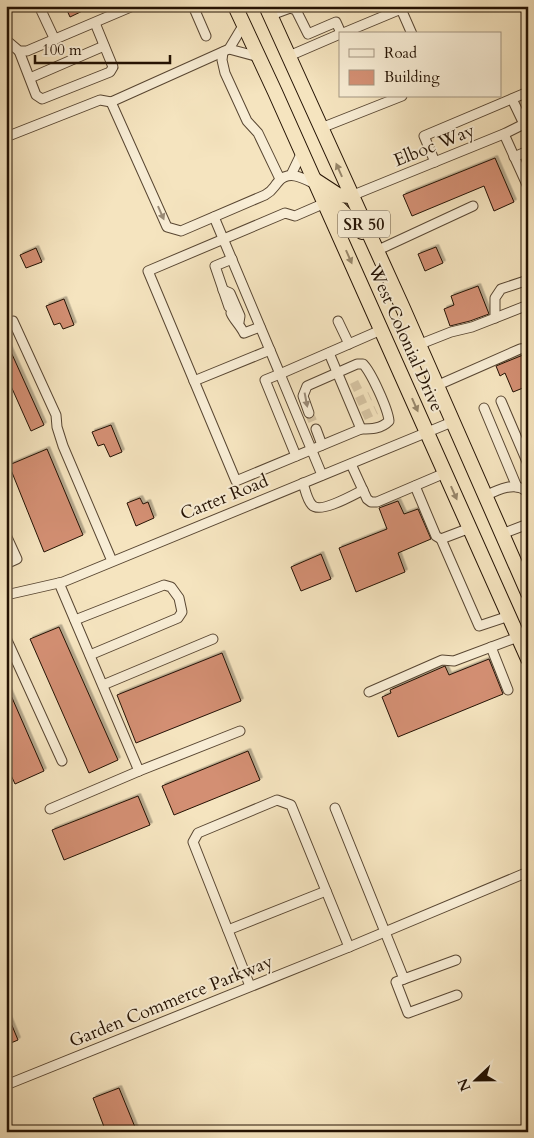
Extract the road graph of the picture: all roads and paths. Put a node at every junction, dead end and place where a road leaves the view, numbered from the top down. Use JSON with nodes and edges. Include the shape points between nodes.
{"nodes":[{"id":1,"x":40,"y":6,"type":"edge"},
{"id":2,"x":134,"y":6,"type":"edge"},
{"id":3,"x":193,"y":6,"type":"edge"},
{"id":4,"x":235,"y":6,"type":"edge"},
{"id":5,"x":269,"y":11,"type":"edge"},
{"id":6,"x":95,"y":23,"type":"junction"},
{"id":7,"x":244,"y":24,"type":"junction"},
{"id":8,"x":340,"y":32,"type":"edge"},
{"id":9,"x":346,"y":32,"type":"edge"},
{"id":10,"x":411,"y":32,"type":"edge"},
{"id":11,"x":339,"y":35,"type":"edge"},
{"id":12,"x":206,"y":36,"type":"dead end"},
{"id":13,"x":6,"y":40,"type":"edge"},
{"id":14,"x":55,"y":40,"type":"junction"},
{"id":15,"x":104,"y":46,"type":"junction"},
{"id":16,"x":19,"y":51,"type":"junction"},
{"id":17,"x":226,"y":51,"type":"junction"},
{"id":18,"x":288,"y":56,"type":"junction"},
{"id":19,"x":259,"y":57,"type":"junction"},
{"id":20,"x":30,"y":78,"type":"junction"},
{"id":21,"x":528,"y":92,"type":"edge"},
{"id":22,"x":397,"y":98,"type":"edge"},
{"id":23,"x":512,"y":99,"type":"junction"},
{"id":24,"x":111,"y":102,"type":"junction"},
{"id":25,"x":526,"y":123,"type":"edge"},
{"id":26,"x":321,"y":128,"type":"junction"},
{"id":27,"x":504,"y":134,"type":"junction"},
{"id":28,"x":6,"y":137,"type":"edge"},
{"id":29,"x":528,"y":151,"type":"edge"},
{"id":30,"x":302,"y":152,"type":"junction"},
{"id":31,"x":514,"y":157,"type":"junction"},
{"id":32,"x":435,"y":162,"type":"junction"},
{"id":33,"x":291,"y":175,"type":"junction"},
{"id":34,"x":280,"y":179,"type":"junction"},
{"id":35,"x":316,"y":183,"type":"junction"},
{"id":36,"x":528,"y":187,"type":"edge"},
{"id":37,"x":351,"y":196,"type":"junction"},
{"id":38,"x":324,"y":203,"type":"junction"},
{"id":39,"x":473,"y":206,"type":"dead end"},
{"id":40,"x":214,"y":217,"type":"junction"},
{"id":41,"x":223,"y":239,"type":"junction"},
{"id":42,"x":376,"y":250,"type":"junction"},
{"id":43,"x":232,"y":259,"type":"junction"},
{"id":44,"x":528,"y":280,"type":"edge"},
{"id":45,"x":224,"y":290,"type":"junction"},
{"id":46,"x":528,"y":305,"type":"edge"},
{"id":47,"x":495,"y":318,"type":"junction"},
{"id":48,"x":13,"y":321,"type":"dead end"},
{"id":49,"x":338,"y":321,"type":"dead end"},
{"id":50,"x":239,"y":322,"type":"junction"},
{"id":51,"x":260,"y":327,"type":"junction"},
{"id":52,"x":381,"y":330,"type":"junction"},
{"id":53,"x":349,"y":344,"type":"junction"},
{"id":54,"x":418,"y":345,"type":"junction"},
{"id":55,"x":528,"y":348,"type":"edge"},
{"id":56,"x":270,"y":350,"type":"junction"},
{"id":57,"x":329,"y":353,"type":"junction"},
{"id":58,"x":337,"y":372,"type":"junction"},
{"id":59,"x":280,"y":374,"type":"junction"},
{"id":60,"x":194,"y":381,"type":"junction"},
{"id":61,"x":436,"y":386,"type":"junction"},
{"id":62,"x":501,"y":402,"type":"dead end"},
{"id":63,"x":484,"y":408,"type":"dead end"},
{"id":64,"x":309,"y":413,"type":"tunnel mouth"},
{"id":65,"x":452,"y":422,"type":"junction"},
{"id":66,"x":316,"y":429,"type":"tunnel mouth"},
{"id":67,"x":361,"y":429,"type":"junction"},
{"id":68,"x":427,"y":432,"type":"junction"},
{"id":69,"x":322,"y":445,"type":"junction"},
{"id":70,"x":311,"y":449,"type":"junction"},
{"id":71,"x":296,"y":456,"type":"junction"},
{"id":72,"x":351,"y":464,"type":"junction"},
{"id":73,"x":528,"y":464,"type":"edge"},
{"id":74,"x":445,"y":473,"type":"junction"},
{"id":75,"x":322,"y":475,"type":"junction"},
{"id":76,"x":303,"y":483,"type":"junction"},
{"id":77,"x":415,"y":486,"type":"junction"},
{"id":78,"x":517,"y":487,"type":"junction"},
{"id":79,"x":363,"y":490,"type":"junction"},
{"id":80,"x":528,"y":493,"type":"edge"},
{"id":81,"x":485,"y":496,"type":"junction"},
{"id":82,"x":528,"y":524,"type":"edge"},
{"id":83,"x":470,"y":528,"type":"junction"},
{"id":84,"x":502,"y":534,"type":"junction"},
{"id":85,"x":6,"y":535,"type":"edge"},
{"id":86,"x":442,"y":539,"type":"junction"},
{"id":87,"x":112,"y":561,"type":"junction"},
{"id":88,"x":6,"y":564,"type":"edge"},
{"id":89,"x":522,"y":566,"type":"edge"},
{"id":90,"x":59,"y":583,"type":"junction"},
{"id":91,"x":528,"y":593,"type":"edge"},
{"id":92,"x":6,"y":595,"type":"edge"},
{"id":93,"x":509,"y":616,"type":"junction"},
{"id":94,"x":75,"y":620,"type":"junction"},
{"id":95,"x":518,"y":637,"type":"junction"},
{"id":96,"x":6,"y":638,"type":"edge"},
{"id":97,"x":213,"y":639,"type":"dead end"},
{"id":98,"x":492,"y":647,"type":"junction"},
{"id":99,"x":90,"y":655,"type":"junction"},
{"id":100,"x":528,"y":659,"type":"edge"},
{"id":101,"x":102,"y":685,"type":"junction"},
{"id":102,"x":508,"y":690,"type":"dead end"},
{"id":103,"x":369,"y":692,"type":"dead end"},
{"id":104,"x":240,"y":731,"type":"dead end"},
{"id":105,"x":62,"y":761,"type":"dead end"},
{"id":106,"x":139,"y":771,"type":"junction"},
{"id":107,"x":334,"y":808,"type":"dead end"},
{"id":108,"x":50,"y":809,"type":"dead end"},
{"id":109,"x":528,"y":872,"type":"edge"},
{"id":110,"x":326,"y":891,"type":"junction"},
{"id":111,"x":228,"y":930,"type":"junction"},
{"id":112,"x":384,"y":932,"type":"junction"},
{"id":113,"x":349,"y":947,"type":"junction"},
{"id":114,"x":456,"y":960,"type":"dead end"},
{"id":115,"x":404,"y":979,"type":"junction"},
{"id":116,"x":250,"y":986,"type":"junction"},
{"id":117,"x":457,"y":995,"type":"dead end"},
{"id":118,"x":6,"y":1085,"type":"edge"}],
"edges":[{"from":1,"to":14,"type":"street"},
{"from":2,"to":6,"type":"street"},
{"from":3,"to":12,"type":"street"},
{"from":4,"to":7,"type":"highway","name":"West Colonial Drive","number":"SR 50"},
{"from":5,"to":8,"type":"street","via":[[296,10],[308,34],[336,22]]},
{"from":5,"to":18,"type":"highway","name":"West Colonial Drive","number":"SR 50"},
{"from":6,"to":14,"type":"street"},
{"from":6,"to":15,"type":"street"},
{"from":7,"to":17,"type":"street"},
{"from":7,"to":19,"type":"highway","name":"West Colonial Drive","number":"SR 50"},
{"from":9,"to":10,"type":"street","via":[[401,9]]},
{"from":11,"to":18,"type":"street"},
{"from":13,"to":16,"type":"street"},
{"from":14,"to":16,"type":"street"},
{"from":15,"to":20,"type":"street"},
{"from":15,"to":20,"type":"street","via":[[113,67],[110,72],[42,99],[36,95]]},
{"from":16,"to":20,"type":"street"},
{"from":17,"to":19,"type":"street"},
{"from":17,"to":24,"type":"street"},
{"from":17,"to":34,"type":"street","via":[[222,60],[225,73],[247,121],[258,132]]},
{"from":18,"to":26,"type":"highway","name":"West Colonial Drive","number":"SR 50"},
{"from":19,"to":30,"type":"highway","name":"West Colonial Drive","number":"SR 50"},
{"from":21,"to":23,"type":"street"},
{"from":22,"to":26,"type":"street"},
{"from":23,"to":25,"type":"street"},
{"from":23,"to":32,"type":"street","via":[[424,136]]},
{"from":24,"to":28,"type":"street","via":[[100,100]]},
{"from":24,"to":40,"type":"street","one_way":true,"via":[[167,227],[181,231]]},
{"from":25,"to":27,"type":"street","name":"Elboc Way"},
{"from":37,"to":26,"type":"highway","name":"West Colonial Drive","number":"SR 50","one_way":true},
{"from":27,"to":31,"type":"street"},
{"from":27,"to":32,"type":"street","name":"Elboc Way"},
{"from":29,"to":31,"type":"street"},
{"from":30,"to":33,"type":"street"},
{"from":30,"to":35,"type":"highway","name":"West Colonial Drive","number":"SR 50"},
{"from":31,"to":36,"type":"street"},
{"from":32,"to":37,"type":"street","name":"Elboc Way"},
{"from":33,"to":34,"type":"street"},
{"from":33,"to":35,"type":"street"},
{"from":34,"to":40,"type":"street","via":[[274,190]]},
{"from":35,"to":37,"type":"highway","via":[[338,195]]},
{"from":35,"to":38,"type":"highway","name":"West Colonial Drive","number":"SR 50"},
{"from":37,"to":42,"type":"highway","name":"West Colonial Drive","number":"SR 50"},
{"from":38,"to":41,"type":"street","via":[[296,216],[285,213]]},
{"from":38,"to":42,"type":"highway","via":[[340,209],[350,218]]},
{"from":38,"to":52,"type":"highway","name":"West Colonial Drive","number":"SR 50","one_way":true},
{"from":39,"to":42,"type":"street"},
{"from":40,"to":41,"type":"street"},
{"from":41,"to":43,"type":"street"},
{"from":41,"to":60,"type":"street","via":[[148,271]]},
{"from":42,"to":54,"type":"highway","name":"West Colonial Drive","number":"SR 50"},
{"from":43,"to":45,"type":"street","via":[[215,266]]},
{"from":43,"to":51,"type":"street"},
{"from":44,"to":47,"type":"street","via":[[500,290],[495,298]]},
{"from":45,"to":50,"type":"street","via":[[230,310]]},
{"from":45,"to":50,"type":"street","via":[[230,293],[240,316]]},
{"from":46,"to":47,"type":"street"},
{"from":47,"to":54,"type":"street"},
{"from":48,"to":87,"type":"street","via":[[56,415],[62,446]]},
{"from":49,"to":53,"type":"street"},
{"from":50,"to":51,"type":"street","via":[[244,333]]},
{"from":51,"to":56,"type":"street"},
{"from":52,"to":53,"type":"street"},
{"from":52,"to":68,"type":"highway","name":"West Colonial Drive","number":"SR 50","one_way":true},
{"from":53,"to":57,"type":"street"},
{"from":54,"to":61,"type":"highway","name":"West Colonial Drive","number":"SR 50"},
{"from":55,"to":61,"type":"street"},
{"from":56,"to":59,"type":"street"},
{"from":56,"to":60,"type":"street"},
{"from":57,"to":58,"type":"street"},
{"from":57,"to":59,"type":"street"},
{"from":58,"to":64,"type":"street","one_way":true,"via":[[307,386],[304,396]]},
{"from":58,"to":67,"type":"street","via":[[360,417]]},
{"from":58,"to":67,"type":"street","via":[[363,364],[380,408],[389,420],[373,429]]},
{"from":59,"to":70,"type":"street"},
{"from":59,"to":71,"type":"street","via":[[265,380]]},
{"from":60,"to":71,"type":"street","via":[[236,480]]},
{"from":61,"to":65,"type":"highway","name":"West Colonial Drive","number":"SR 50"},
{"from":62,"to":73,"type":"street"},
{"from":63,"to":78,"type":"street"},
{"from":65,"to":68,"type":"street","name":"Carter Road"},
{"from":65,"to":81,"type":"highway","name":"West Colonial Drive","number":"SR 50"},
{"from":66,"to":69,"type":"street"},
{"from":67,"to":69,"type":"street"},
{"from":68,"to":72,"type":"street","name":"Carter Road"},
{"from":68,"to":74,"type":"highway","name":"West Colonial Drive","number":"SR 50"},
{"from":69,"to":70,"type":"street"},
{"from":70,"to":71,"type":"street"},
{"from":70,"to":75,"type":"street"},
{"from":72,"to":75,"type":"street","name":"Carter Road"},
{"from":72,"to":79,"type":"street"},
{"from":74,"to":77,"type":"street"},
{"from":74,"to":83,"type":"highway","name":"West Colonial Drive","number":"SR 50","one_way":true},
{"from":75,"to":76,"type":"street","name":"Carter Road"},
{"from":76,"to":79,"type":"street","via":[[311,505],[322,508]]},
{"from":76,"to":87,"type":"street","name":"Carter Road"},
{"from":77,"to":79,"type":"street","via":[[377,502],[367,499]]},
{"from":77,"to":86,"type":"street","via":[[436,536]]},
{"from":78,"to":80,"type":"street"},
{"from":78,"to":81,"type":"street"},
{"from":81,"to":84,"type":"highway","name":"West Colonial Drive","number":"SR 50"},
{"from":82,"to":84,"type":"street"},
{"from":83,"to":86,"type":"street"},
{"from":83,"to":93,"type":"highway","name":"West Colonial Drive","number":"SR 50"},
{"from":84,"to":89,"type":"highway","name":"West Colonial Drive","number":"SR 50"},
{"from":85,"to":88,"type":"street","via":[[16,560]]},
{"from":86,"to":93,"type":"street","via":[[480,626]]},
{"from":87,"to":90,"type":"street","name":"Carter Road"},
{"from":89,"to":91,"type":"highway","name":"West Colonial Drive","number":"SR 50"},
{"from":90,"to":92,"type":"street","name":"Carter Road"},
{"from":90,"to":94,"type":"street"},
{"from":93,"to":95,"type":"highway","name":"West Colonial Drive","number":"SR 50"},
{"from":94,"to":99,"type":"street"},
{"from":94,"to":99,"type":"street","via":[[164,585],[171,587],[179,598],[182,612],[178,618]]},
{"from":95,"to":98,"type":"street"},
{"from":95,"to":100,"type":"highway","name":"West Colonial Drive","number":"SR 50"},
{"from":96,"to":105,"type":"street"},
{"from":97,"to":101,"type":"street"},
{"from":98,"to":102,"type":"street"},
{"from":98,"to":103,"type":"street","via":[[454,661],[442,660]]},
{"from":99,"to":101,"type":"street"},
{"from":101,"to":106,"type":"street"},
{"from":104,"to":106,"type":"street"},
{"from":106,"to":108,"type":"street"},
{"from":107,"to":112,"type":"street"},
{"from":109,"to":112,"type":"street","name":"Garden Commerce Parkway"},
{"from":110,"to":111,"type":"street"},
{"from":110,"to":111,"type":"street","via":[[291,806],[277,800],[198,832],[193,842]]},
{"from":110,"to":113,"type":"street"},
{"from":111,"to":116,"type":"street"},
{"from":112,"to":113,"type":"street","name":"Garden Commerce Parkway"},
{"from":112,"to":115,"type":"street"},
{"from":113,"to":116,"type":"street","name":"Garden Commerce Parkway"},
{"from":114,"to":115,"type":"street"},
{"from":115,"to":117,"type":"street","via":[[396,982],[408,1013]]},
{"from":116,"to":118,"type":"street","name":"Garden Commerce Parkway"}]}
